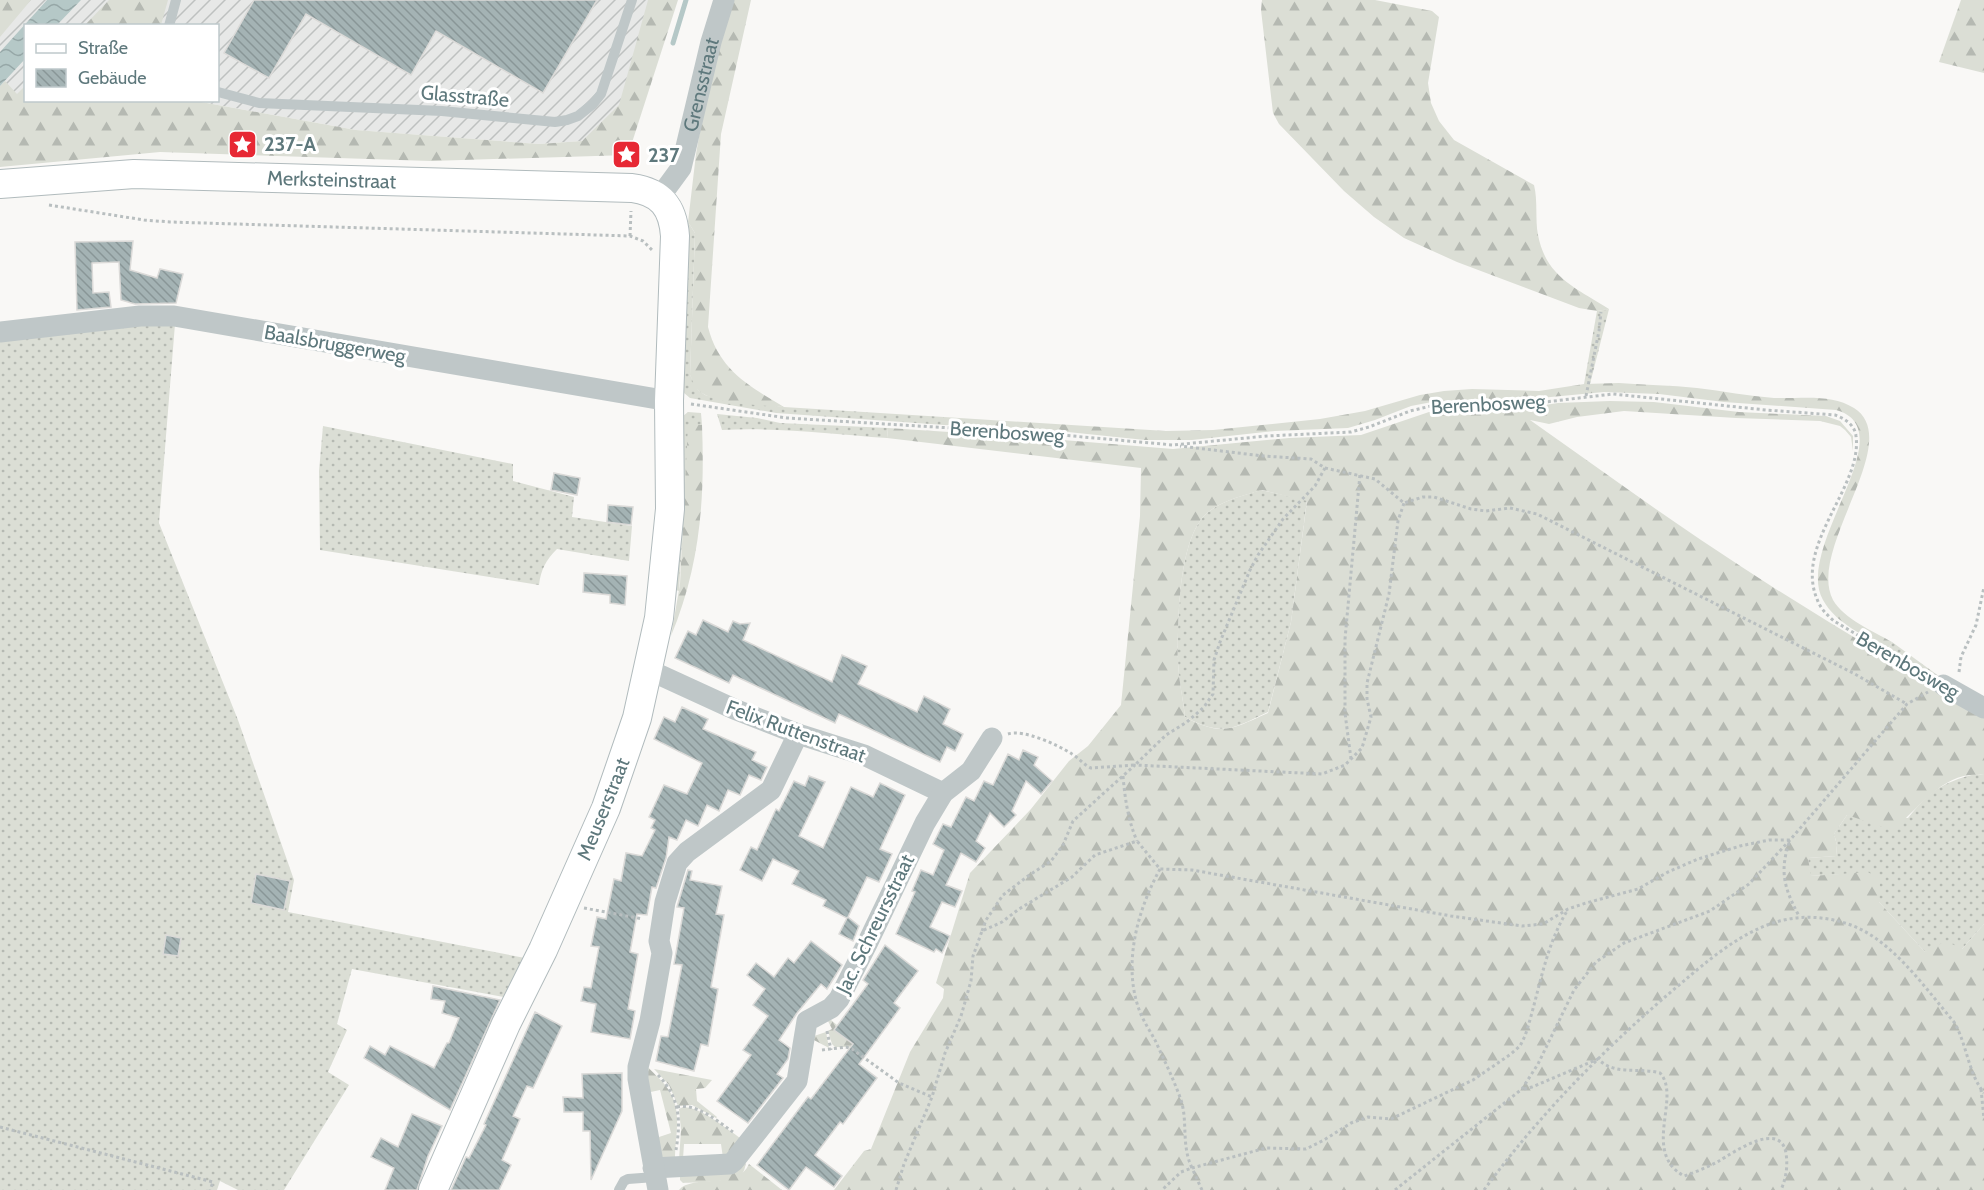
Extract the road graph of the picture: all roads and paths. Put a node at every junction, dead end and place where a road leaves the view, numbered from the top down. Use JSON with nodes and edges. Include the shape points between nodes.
{"nodes":[{"id":1,"x":176,"y":0,"type":"edge"},
{"id":2,"x":632,"y":0,"type":"edge"},
{"id":3,"x":724,"y":0,"type":"edge"},
{"id":4,"x":170,"y":24,"type":"edge"},
{"id":5,"x":219,"y":92,"type":"edge"},
{"id":6,"x":0,"y":184,"type":"edge"},
{"id":7,"x":659,"y":198,"type":"junction"},
{"id":8,"x":61,"y":206,"type":"dead end"},
{"id":9,"x":630,"y":236,"type":"dead end"},
{"id":10,"x":1600,"y":312,"type":"dead end"},
{"id":11,"x":0,"y":332,"type":"edge"},
{"id":12,"x":1586,"y":396,"type":"junction"},
{"id":13,"x":669,"y":401,"type":"junction"},
{"id":14,"x":1173,"y":445,"type":"junction"},
{"id":15,"x":1325,"y":468,"type":"junction"},
{"id":16,"x":1360,"y":474,"type":"junction"},
{"id":17,"x":1404,"y":503,"type":"junction"},
{"id":18,"x":1984,"y":587,"type":"edge"},
{"id":19,"x":649,"y":670,"type":"junction"},
{"id":20,"x":1947,"y":688,"type":"junction"},
{"id":21,"x":1907,"y":704,"type":"junction"},
{"id":22,"x":1984,"y":708,"type":"edge"},
{"id":23,"x":798,"y":734,"type":"junction"},
{"id":24,"x":992,"y":738,"type":"joint"},
{"id":25,"x":1351,"y":759,"type":"junction"},
{"id":26,"x":1135,"y":765,"type":"junction"},
{"id":27,"x":1123,"y":776,"type":"junction"},
{"id":28,"x":943,"y":793,"type":"junction"},
{"id":29,"x":1790,"y":840,"type":"junction"},
{"id":30,"x":1137,"y":841,"type":"junction"},
{"id":31,"x":1160,"y":869,"type":"junction"},
{"id":32,"x":563,"y":904,"type":"junction"},
{"id":33,"x":1568,"y":909,"type":"junction"},
{"id":34,"x":1799,"y":916,"type":"junction"},
{"id":35,"x":662,"y":922,"type":"junction"},
{"id":36,"x":982,"y":931,"type":"junction"},
{"id":37,"x":803,"y":1043,"type":"junction"},
{"id":38,"x":1598,"y":1059,"type":"junction"},
{"id":39,"x":639,"y":1061,"type":"junction"},
{"id":40,"x":1522,"y":1089,"type":"junction"},
{"id":41,"x":1981,"y":1089,"type":"junction"},
{"id":42,"x":1984,"y":1093,"type":"edge"},
{"id":43,"x":932,"y":1097,"type":"junction"},
{"id":44,"x":677,"y":1107,"type":"junction"},
{"id":45,"x":1984,"y":1119,"type":"edge"},
{"id":46,"x":0,"y":1127,"type":"edge"},
{"id":47,"x":747,"y":1146,"type":"junction"},
{"id":48,"x":678,"y":1167,"type":"junction"},
{"id":49,"x":1192,"y":1168,"type":"junction"},
{"id":50,"x":655,"y":1178,"type":"edge"},
{"id":51,"x":210,"y":1190,"type":"edge"},
{"id":52,"x":433,"y":1190,"type":"edge"},
{"id":53,"x":619,"y":1190,"type":"edge"},
{"id":54,"x":896,"y":1190,"type":"edge"},
{"id":55,"x":1162,"y":1190,"type":"edge"},
{"id":56,"x":1202,"y":1190,"type":"edge"},
{"id":57,"x":1395,"y":1190,"type":"edge"},
{"id":58,"x":1484,"y":1190,"type":"edge"},
{"id":59,"x":1780,"y":1190,"type":"edge"}],
"edges":[{"from":1,"to":4,"type":"lane"},
{"from":2,"to":5,"type":"lane","name":"Glasstraße","via":[[601,94],[586,111],[567,120],[259,103]]},
{"from":3,"to":7,"type":"street","name":"Grensstraat","via":[[681,168]]},
{"from":6,"to":7,"type":"street","name":"Merksteinstraat","via":[[134,174],[632,188]]},
{"from":7,"to":13,"type":"street","via":[[671,214],[674,228]]},
{"from":8,"to":9,"type":"path","via":[[170,222]]},
{"from":10,"to":12,"type":"path"},
{"from":11,"to":13,"type":"street","name":"Baalsbruggerweg","via":[[140,316],[174,316]]},
{"from":12,"to":14,"type":"path","name":"Berenbosweg","via":[[1503,407],[1431,406],[1351,432]]},
{"from":12,"to":20,"type":"path","name":"Berenbosweg","via":[[1613,394],[1819,412],[1848,422],[1856,434],[1854,460],[1815,558],[1816,596],[1824,611],[1841,626]]},
{"from":13,"to":14,"type":"path","name":"Berenbosweg","via":[[787,418]]},
{"from":13,"to":19,"type":"street","name":"Meuserstraat","via":[[670,509],[659,618]]},
{"from":14,"to":15,"type":"path","via":[[1311,459]]},
{"from":15,"to":16,"type":"path"},
{"from":15,"to":26,"type":"path","via":[[1316,486],[1283,519],[1250,570],[1214,660],[1213,694],[1204,707],[1166,735]]},
{"from":16,"to":17,"type":"path","via":[[1375,479]]},
{"from":16,"to":25,"type":"path","via":[[1345,639],[1345,714]]},
{"from":17,"to":21,"type":"path","via":[[1434,497],[1471,509],[1510,508],[1537,514]]},
{"from":17,"to":25,"type":"path","via":[[1389,594],[1367,683],[1371,717],[1362,748]]},
{"from":18,"to":20,"type":"path","via":[[1959,674]]},
{"from":19,"to":23,"type":"street","name":"Felix Ruttenstraat"},
{"from":19,"to":32,"type":"street","name":"Meuserstraat","via":[[618,776]]},
{"from":20,"to":21,"type":"path"},
{"from":20,"to":22,"type":"street","name":"Berenbosweg"},
{"from":21,"to":29,"type":"path"},
{"from":23,"to":28,"type":"street","name":"Felix Ruttenstraat","via":[[864,755]]},
{"from":23,"to":35,"type":"street","via":[[771,790],[681,857]]},
{"from":24,"to":26,"type":"path","via":[[1016,731],[1070,753],[1091,768]]},
{"from":24,"to":28,"type":"street","name":"Jac. Schreursstraat","via":[[971,771]]},
{"from":25,"to":26,"type":"path","via":[[1322,774]]},
{"from":26,"to":27,"type":"path"},
{"from":27,"to":30,"type":"path","via":[[1126,807]]},
{"from":27,"to":36,"type":"path","via":[[1073,822],[1051,861],[1003,895]]},
{"from":28,"to":37,"type":"street","name":"Jac. Schreursstraat","via":[[839,999],[807,1021]]},
{"from":29,"to":33,"type":"path","via":[[1769,840],[1698,859],[1638,889]]},
{"from":29,"to":34,"type":"path","via":[[1783,865],[1785,885]]},
{"from":29,"to":40,"type":"path","via":[[1749,884],[1710,911],[1624,944],[1596,962],[1574,990]]},
{"from":30,"to":31,"type":"path"},
{"from":30,"to":36,"type":"path","via":[[1095,855],[1072,877]]},
{"from":31,"to":33,"type":"path","via":[[1192,870],[1522,926],[1543,924]]},
{"from":31,"to":49,"type":"path","via":[[1142,907],[1132,959],[1133,978],[1140,1011],[1182,1102],[1186,1154]]},
{"from":32,"to":35,"type":"path"},
{"from":32,"to":52,"type":"street","name":"Meuserstraat"},
{"from":33,"to":49,"type":"path","via":[[1550,945],[1525,1036],[1511,1054],[1462,1086],[1391,1119],[1368,1117],[1351,1123],[1306,1149],[1266,1148]]},
{"from":34,"to":38,"type":"path","via":[[1759,928],[1713,957]]},
{"from":34,"to":41,"type":"path","via":[[1833,920],[1864,930],[1897,957],[1961,1033]]},
{"from":35,"to":39,"type":"street","via":[[662,952]]},
{"from":36,"to":43,"type":"path","via":[[961,1016]]},
{"from":37,"to":43,"type":"path","via":[[826,1051],[852,1049],[899,1083]]},
{"from":37,"to":47,"type":"street","name":"Jac. Schreursstraat","via":[[797,1081]]},
{"from":38,"to":40,"type":"path"},
{"from":38,"to":58,"type":"path","via":[[1521,1142]]},
{"from":38,"to":59,"type":"path","via":[[1614,1069],[1653,1071],[1664,1078],[1664,1143],[1667,1161],[1677,1172],[1684,1176],[1696,1172],[1754,1142],[1771,1138],[1785,1149],[1786,1178]]},
{"from":39,"to":44,"type":"path","via":[[665,1082]]},
{"from":39,"to":50,"type":"street","via":[[638,1079]]},
{"from":40,"to":57,"type":"path"},
{"from":41,"to":42,"type":"path"},
{"from":41,"to":45,"type":"path"},
{"from":43,"to":54,"type":"path"},
{"from":44,"to":47,"type":"path","via":[[689,1106],[702,1112],[745,1140]]},
{"from":44,"to":48,"type":"path"},
{"from":46,"to":51,"type":"path","via":[[213,1182]]},
{"from":47,"to":48,"type":"street","name":"Jac. Schreursstraat","via":[[730,1164]]},
{"from":48,"to":50,"type":"street","name":"Jac. Schreursstraat"},
{"from":49,"to":55,"type":"path","via":[[1181,1172]]},
{"from":49,"to":56,"type":"path"},
{"from":50,"to":53,"type":"lane","via":[[627,1179]]}]}
